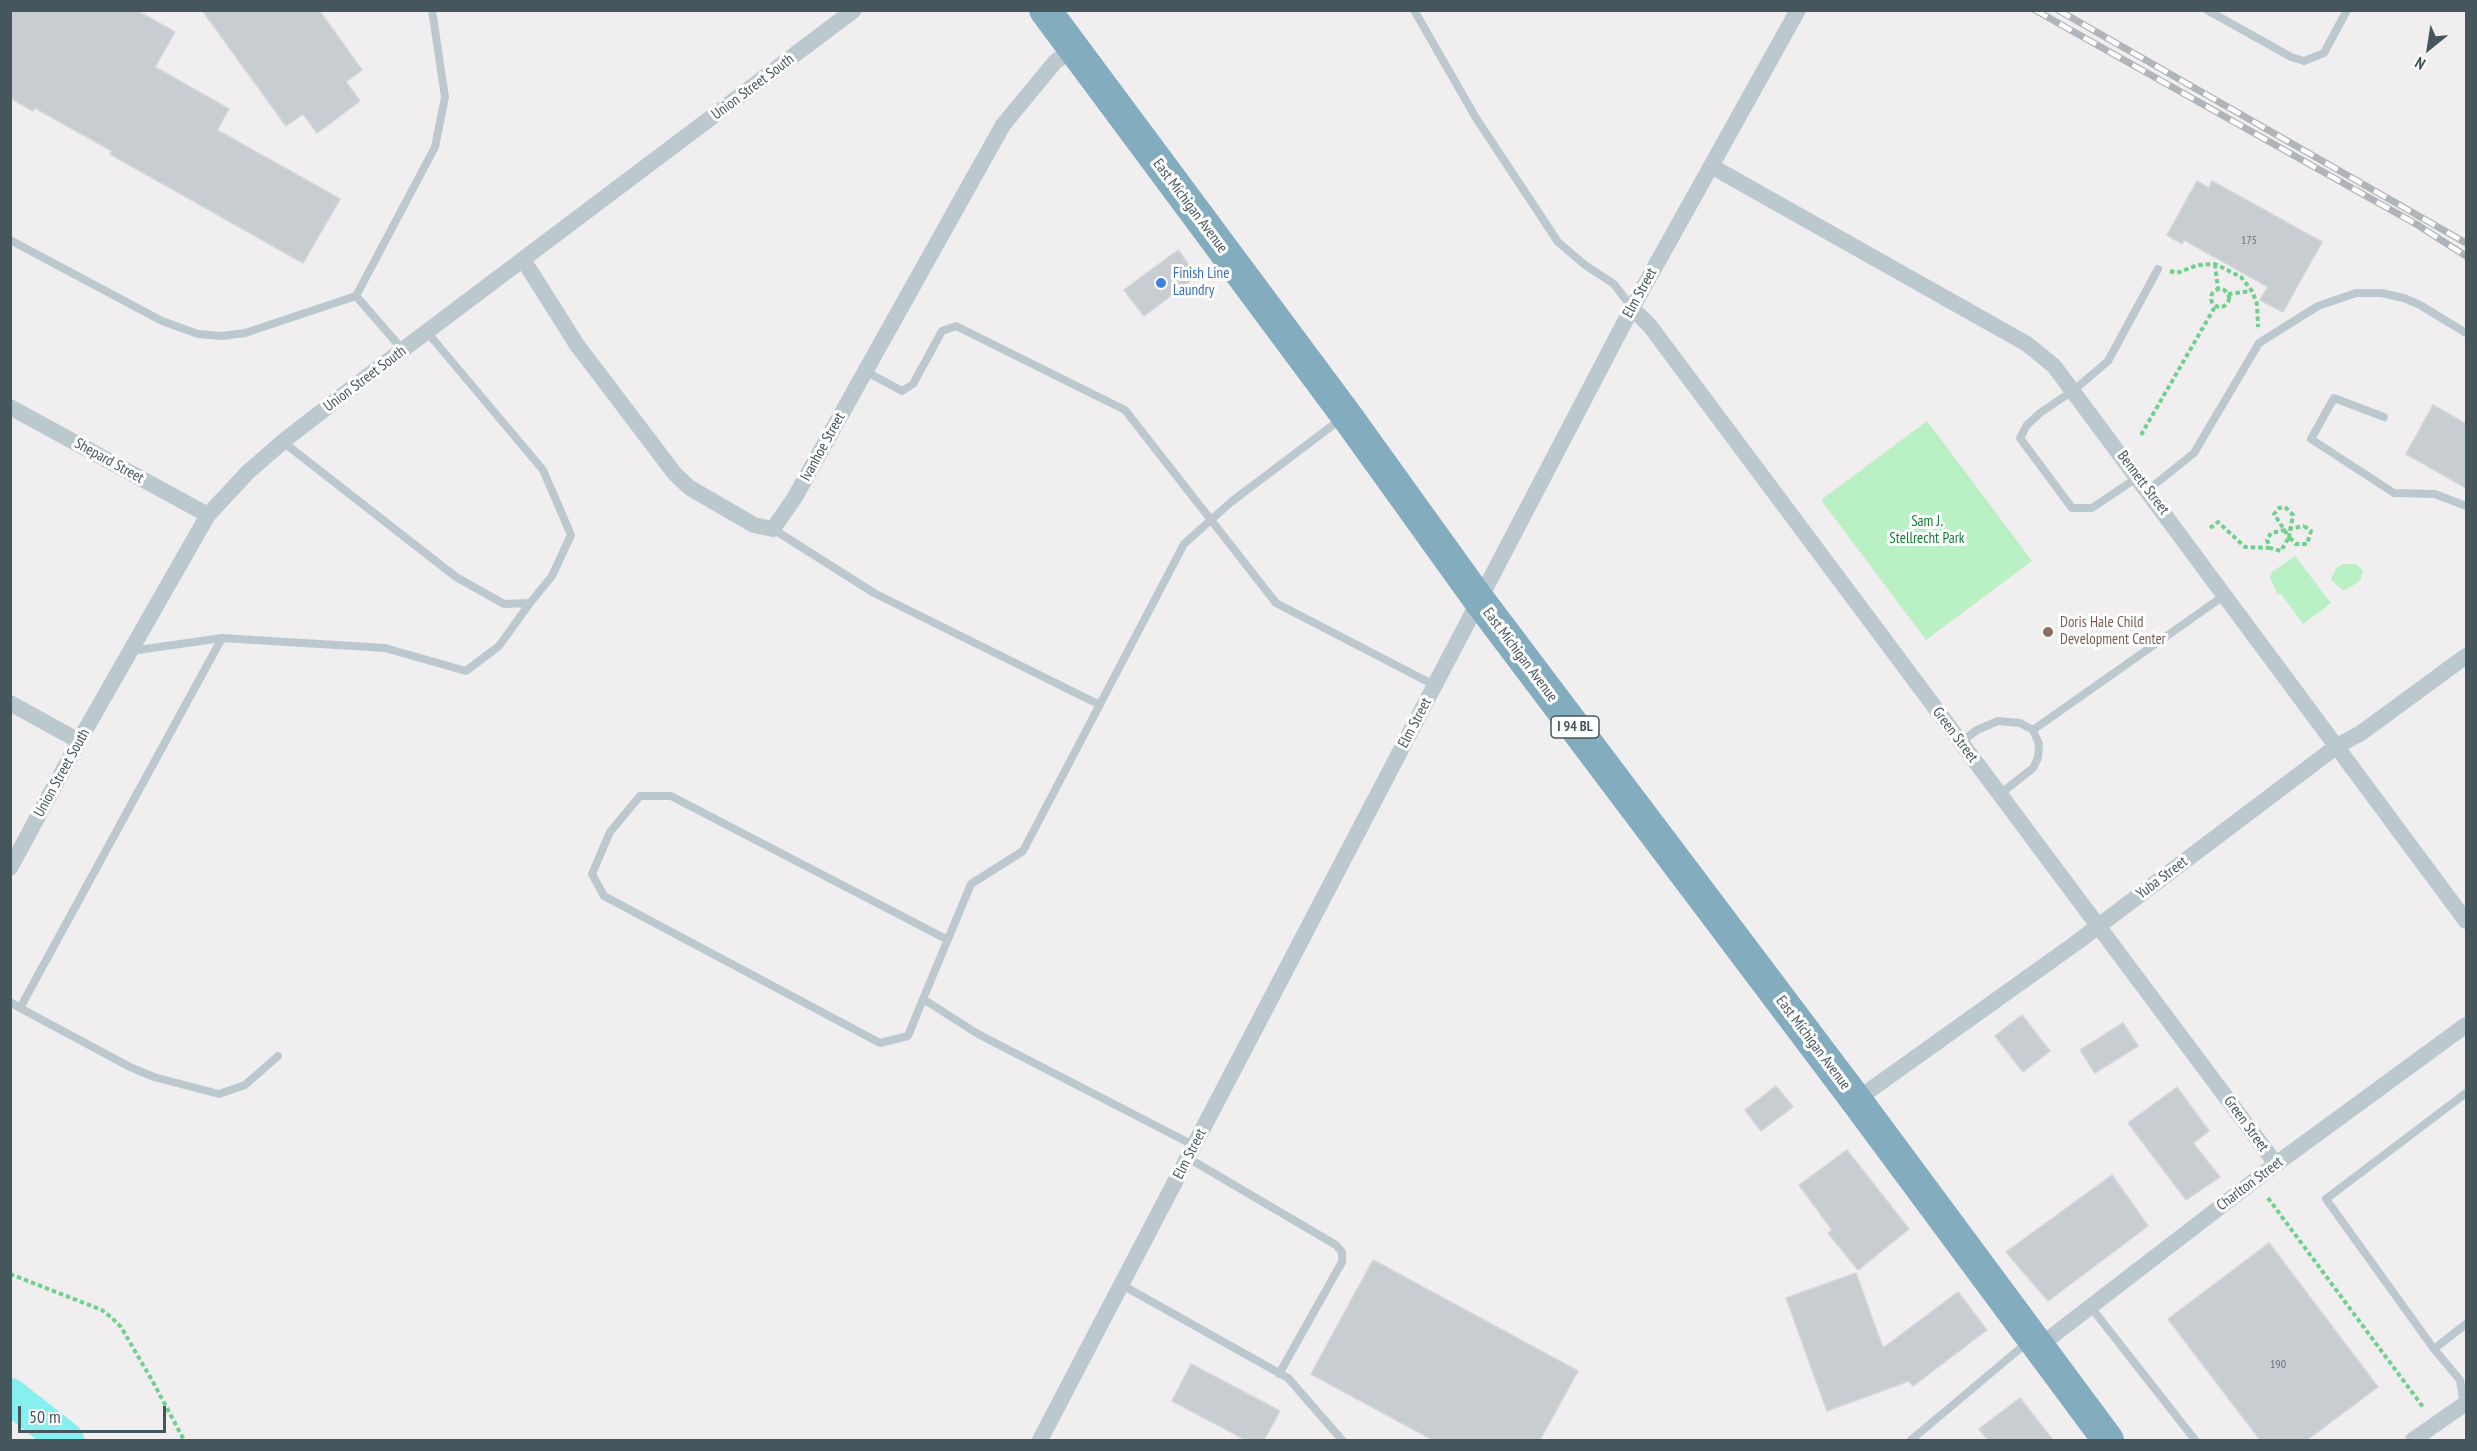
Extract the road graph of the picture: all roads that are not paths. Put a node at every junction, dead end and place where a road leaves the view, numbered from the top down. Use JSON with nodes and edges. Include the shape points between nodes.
{"nodes":[{"id":1,"x":432,"y":10,"type":"edge"},
{"id":2,"x":854,"y":10,"type":"edge"},
{"id":3,"x":1045,"y":10,"type":"edge"},
{"id":4,"x":1414,"y":10,"type":"edge"},
{"id":5,"x":1798,"y":10,"type":"edge"},
{"id":6,"x":2207,"y":10,"type":"edge"},
{"id":7,"x":2347,"y":10,"type":"edge"},
{"id":8,"x":1073,"y":49,"type":"junction"},
{"id":9,"x":1711,"y":166,"type":"junction"},
{"id":10,"x":10,"y":240,"type":"edge"},
{"id":11,"x":524,"y":261,"type":"junction"},
{"id":12,"x":2158,"y":269,"type":"road end"},
{"id":13,"x":356,"y":296,"type":"junction"},
{"id":14,"x":1632,"y":308,"type":"junction"},
{"id":15,"x":427,"y":332,"type":"junction"},
{"id":16,"x":2466,"y":333,"type":"edge"},
{"id":17,"x":403,"y":350,"type":"junction"},
{"id":18,"x":865,"y":371,"type":"junction"},
{"id":19,"x":2074,"y":390,"type":"junction"},
{"id":20,"x":10,"y":407,"type":"edge"},
{"id":21,"x":1346,"y":415,"type":"junction"},
{"id":22,"x":2384,"y":417,"type":"dead end"},
{"id":23,"x":283,"y":442,"type":"junction"},
{"id":24,"x":2143,"y":483,"type":"junction"},
{"id":25,"x":2466,"y":506,"type":"edge"},
{"id":26,"x":208,"y":515,"type":"junction"},
{"id":27,"x":1211,"y":520,"type":"junction"},
{"id":28,"x":773,"y":529,"type":"junction"},
{"id":29,"x":2225,"y":595,"type":"junction"},
{"id":30,"x":1479,"y":600,"type":"junction"},
{"id":31,"x":530,"y":603,"type":"junction"},
{"id":32,"x":222,"y":638,"type":"junction"},
{"id":33,"x":131,"y":651,"type":"junction"},
{"id":34,"x":2466,"y":656,"type":"edge"},
{"id":35,"x":1434,"y":685,"type":"junction"},
{"id":36,"x":10,"y":702,"type":"edge"},
{"id":37,"x":1100,"y":705,"type":"junction"},
{"id":38,"x":2033,"y":730,"type":"junction"},
{"id":39,"x":79,"y":741,"type":"junction"},
{"id":40,"x":1961,"y":742,"type":"junction"},
{"id":41,"x":2337,"y":746,"type":"junction"},
{"id":42,"x":2000,"y":794,"type":"junction"},
{"id":43,"x":10,"y":868,"type":"edge"},
{"id":44,"x":2466,"y":921,"type":"edge"},
{"id":45,"x":2099,"y":925,"type":"junction"},
{"id":46,"x":948,"y":940,"type":"junction"},
{"id":47,"x":922,"y":999,"type":"junction"},
{"id":48,"x":10,"y":1002,"type":"edge"},
{"id":49,"x":20,"y":1008,"type":"junction"},
{"id":50,"x":2466,"y":1025,"type":"edge"},
{"id":51,"x":278,"y":1056,"type":"dead end"},
{"id":52,"x":2466,"y":1093,"type":"edge"},
{"id":53,"x":1856,"y":1100,"type":"junction"},
{"id":54,"x":1191,"y":1152,"type":"junction"},
{"id":55,"x":2276,"y":1164,"type":"junction"},
{"id":56,"x":1122,"y":1285,"type":"junction"},
{"id":57,"x":2091,"y":1306,"type":"junction"},
{"id":58,"x":2466,"y":1324,"type":"edge"},
{"id":59,"x":2035,"y":1343,"type":"junction"},
{"id":60,"x":2434,"y":1349,"type":"junction"},
{"id":61,"x":1280,"y":1374,"type":"junction"},
{"id":62,"x":2466,"y":1409,"type":"edge"},
{"id":63,"x":1040,"y":1440,"type":"edge"},
{"id":64,"x":1342,"y":1440,"type":"edge"},
{"id":65,"x":1911,"y":1440,"type":"edge"},
{"id":66,"x":2108,"y":1440,"type":"edge"},
{"id":67,"x":2195,"y":1440,"type":"edge"},
{"id":68,"x":2413,"y":1440,"type":"edge"}],
"edges":[{"from":1,"to":13,"type":"lane","via":[[445,97],[438,137],[427,165]]},
{"from":2,"to":11,"type":"street","name":"Union Street South"},
{"from":3,"to":8,"type":"highway","name":"East Michigan Avenue","number":"I 94 BL"},
{"from":4,"to":14,"type":"lane","via":[[1476,118],[1558,242],[1614,284]]},
{"from":5,"to":9,"type":"street","name":"Elm Street"},
{"from":6,"to":7,"type":"lane","via":[[2304,61],[2324,53]]},
{"from":8,"to":18,"type":"street","name":"Ivanhoe Street","via":[[1055,62],[1003,126]]},
{"from":8,"to":21,"type":"highway","name":"East Michigan Avenue","number":"I 94 BL"},
{"from":9,"to":14,"type":"street","name":"Elm Street"},
{"from":9,"to":19,"type":"street","name":"Bennett Street","via":[[2027,344],[2054,366]]},
{"from":10,"to":13,"type":"lane","via":[[162,321],[198,334],[245,333]]},
{"from":11,"to":15,"type":"street","name":"Union Street South"},
{"from":11,"to":28,"type":"street","via":[[577,345],[675,474],[690,488],[754,525]]},
{"from":12,"to":19,"type":"lane","via":[[2113,354]]},
{"from":13,"to":17,"type":"lane"},
{"from":14,"to":30,"type":"street","name":"Elm Street"},
{"from":14,"to":40,"type":"street","name":"Green Street","via":[[1650,326]]},
{"from":15,"to":17,"type":"street","name":"Union Street South"},
{"from":15,"to":31,"type":"lane","via":[[543,470],[571,535],[552,576]]},
{"from":16,"to":24,"type":"lane","via":[[2404,298],[2381,293],[2356,293],[2318,306],[2259,343],[2194,453]]},
{"from":17,"to":23,"type":"street","name":"Union Street South"},
{"from":18,"to":27,"type":"lane","via":[[902,391],[913,384],[942,331],[956,326],[1125,411]]},
{"from":18,"to":28,"type":"street","name":"Ivanhoe Street"},
{"from":19,"to":24,"type":"street","name":"Bennett Street"},
{"from":19,"to":24,"type":"lane","via":[[2027,424],[2020,438],[2067,504],[2078,510],[2092,508]]},
{"from":20,"to":26,"type":"street","name":"Shepard Street"},
{"from":21,"to":27,"type":"lane"},
{"from":21,"to":30,"type":"highway","name":"East Michigan Avenue","number":"I 94 BL"},
{"from":22,"to":25,"type":"lane","via":[[2334,398],[2311,439],[2394,493],[2435,494]]},
{"from":23,"to":26,"type":"street","name":"Union Street South"},
{"from":23,"to":31,"type":"lane","via":[[456,577],[504,604]]},
{"from":24,"to":29,"type":"street","name":"Bennett Street"},
{"from":26,"to":33,"type":"street","name":"Union Street South"},
{"from":27,"to":35,"type":"lane","via":[[1276,603]]},
{"from":27,"to":37,"type":"lane","via":[[1184,544]]},
{"from":28,"to":37,"type":"lane","via":[[874,593]]},
{"from":29,"to":38,"type":"lane"},
{"from":29,"to":41,"type":"street","name":"Bennett Street"},
{"from":30,"to":35,"type":"street","name":"Elm Street"},
{"from":30,"to":53,"type":"highway","name":"East Michigan Avenue","number":"I 94 BL"},
{"from":31,"to":32,"type":"lane","via":[[499,646],[466,670],[385,648]]},
{"from":32,"to":33,"type":"lane"},
{"from":32,"to":49,"type":"lane"},
{"from":33,"to":39,"type":"street","name":"Union Street South"},
{"from":34,"to":41,"type":"street","name":"Yuba Street","via":[[2361,733]]},
{"from":35,"to":54,"type":"street","name":"Elm Street"},
{"from":36,"to":39,"type":"street"},
{"from":37,"to":46,"type":"lane","via":[[1023,851],[971,884]]},
{"from":38,"to":40,"type":"lane","via":[[2020,723],[1998,721]]},
{"from":38,"to":42,"type":"lane","via":[[2039,744],[2038,758],[2032,768]]},
{"from":39,"to":43,"type":"street","name":"Union Street South"},
{"from":40,"to":42,"type":"street","name":"Green Street"},
{"from":41,"to":44,"type":"street","name":"Bennett Street"},
{"from":41,"to":45,"type":"street","name":"Yuba Street"},
{"from":42,"to":45,"type":"street","name":"Green Street"},
{"from":45,"to":53,"type":"street","name":"Yuba Street"},
{"from":45,"to":55,"type":"street","name":"Green Street"},
{"from":46,"to":47,"type":"lane"},
{"from":46,"to":47,"type":"lane","via":[[671,796],[640,796],[610,831],[592,874],[604,896],[880,1043],[908,1036]]},
{"from":47,"to":54,"type":"lane"},
{"from":48,"to":49,"type":"lane"},
{"from":49,"to":51,"type":"lane","via":[[130,1067],[219,1094],[245,1085]]},
{"from":50,"to":55,"type":"street","name":"Charlton Street"},
{"from":52,"to":60,"type":"lane","via":[[2326,1199]]},
{"from":53,"to":59,"type":"highway","name":"East Michigan Avenue","number":"I 94 BL"},
{"from":54,"to":56,"type":"street","name":"Elm Street"},
{"from":54,"to":61,"type":"lane","via":[[1342,1252],[1342,1262]]},
{"from":55,"to":57,"type":"street","name":"Charlton Street"},
{"from":56,"to":61,"type":"lane"},
{"from":56,"to":63,"type":"street","name":"Elm Street"},
{"from":57,"to":59,"type":"street","name":"Charlton Street"},
{"from":57,"to":67,"type":"lane"},
{"from":58,"to":60,"type":"lane"},
{"from":59,"to":65,"type":"lane"},
{"from":59,"to":66,"type":"highway","name":"East Michigan Avenue","number":"I 94 BL"},
{"from":60,"to":62,"type":"lane","via":[[2460,1380]]},
{"from":61,"to":64,"type":"lane","via":[[1288,1378]]},
{"from":62,"to":68,"type":"street"}]}
